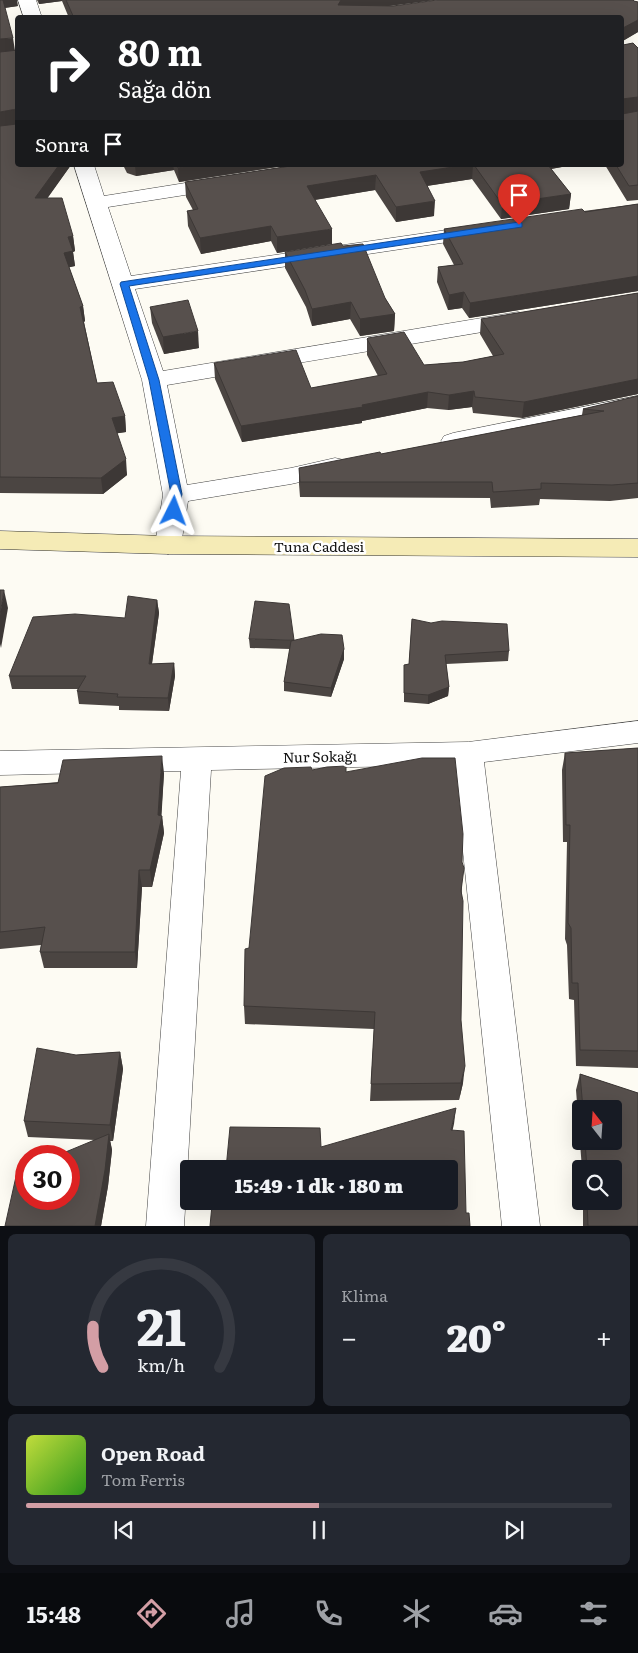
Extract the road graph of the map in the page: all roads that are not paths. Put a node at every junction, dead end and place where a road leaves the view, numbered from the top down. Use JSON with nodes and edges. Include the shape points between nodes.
{"nodes":[{"id":1,"x":27,"y":0,"type":"edge"},
{"id":2,"x":33,"y":15,"type":"edge"},
{"id":3,"x":85,"y":167,"type":"edge"},
{"id":4,"x":243,"y":180,"type":"edge"},
{"id":5,"x":96,"y":203,"type":"junction"},
{"id":6,"x":500,"y":228,"type":"edge"},
{"id":7,"x":124,"y":284,"type":"junction"},
{"id":8,"x":541,"y":315,"type":"edge"},
{"id":9,"x":154,"y":380,"type":"junction"},
{"id":10,"x":638,"y":403,"type":"edge"},
{"id":11,"x":427,"y":446,"type":"edge"},
{"id":12,"x":359,"y":461,"type":"edge"},
{"id":13,"x":176,"y":494,"type":"junction"},
{"id":14,"x":0,"y":540,"type":"edge"},
{"id":15,"x":168,"y":545,"type":"junction"},
{"id":16,"x":638,"y":548,"type":"edge"},
{"id":17,"x":638,"y":732,"type":"edge"},
{"id":18,"x":468,"y":753,"type":"junction"},
{"id":19,"x":197,"y":759,"type":"junction"},
{"id":20,"x":0,"y":763,"type":"edge"},
{"id":21,"x":165,"y":1226,"type":"edge"},
{"id":22,"x":521,"y":1226,"type":"edge"}],
"edges":[{"from":1,"to":2,"type":"street"},
{"from":3,"to":5,"type":"street"},
{"from":4,"to":5,"type":"street"},
{"from":5,"to":7,"type":"street"},
{"from":6,"to":7,"type":"street"},
{"from":7,"to":9,"type":"street"},
{"from":8,"to":9,"type":"street"},
{"from":9,"to":13,"type":"street"},
{"from":10,"to":11,"type":"street"},
{"from":12,"to":13,"type":"street","via":[[291,476]]},
{"from":13,"to":15,"type":"street"},
{"from":14,"to":15,"type":"main road","name":"Tuna Caddesi"},
{"from":15,"to":16,"type":"main road","name":"Tuna Caddesi"},
{"from":17,"to":18,"type":"street","name":"Nur Sokağı"},
{"from":18,"to":19,"type":"street","name":"Nur Sokağı"},
{"from":18,"to":22,"type":"street"},
{"from":19,"to":20,"type":"street","name":"Nur Sokağı"},
{"from":19,"to":21,"type":"street"}]}
